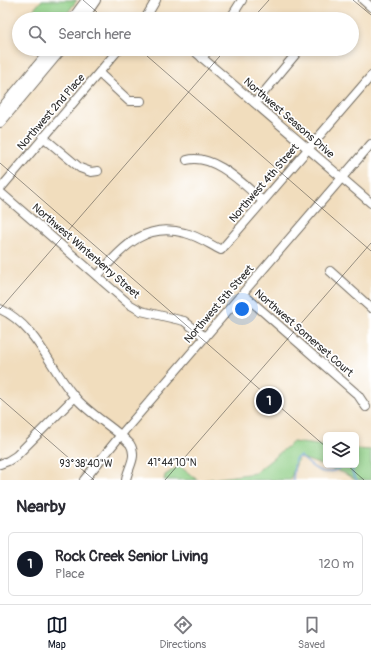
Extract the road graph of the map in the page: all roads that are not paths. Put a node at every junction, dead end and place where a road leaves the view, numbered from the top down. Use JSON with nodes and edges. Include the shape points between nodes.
{"nodes":[{"id":1,"x":87,"y":0,"type":"edge"},
{"id":2,"x":95,"y":0,"type":"edge"},
{"id":3,"x":156,"y":0,"type":"edge"},
{"id":4,"x":242,"y":0,"type":"edge"},
{"id":5,"x":363,"y":0,"type":"edge"},
{"id":6,"x":371,"y":7,"type":"edge"},
{"id":7,"x":78,"y":12,"type":"edge"},
{"id":8,"x":87,"y":12,"type":"edge"},
{"id":9,"x":152,"y":12,"type":"edge"},
{"id":10,"x":234,"y":12,"type":"edge"},
{"id":11,"x":46,"y":56,"type":"edge"},
{"id":12,"x":55,"y":56,"type":"edge"},
{"id":13,"x":114,"y":56,"type":"edge"},
{"id":14,"x":294,"y":56,"type":"edge"},
{"id":15,"x":202,"y":58,"type":"edge"},
{"id":16,"x":99,"y":74,"type":"junction"},
{"id":17,"x":371,"y":76,"type":"edge"},
{"id":18,"x":141,"y":101,"type":"dead end"},
{"id":19,"x":255,"y":103,"type":"junction"},
{"id":20,"x":0,"y":111,"type":"edge"},
{"id":21,"x":0,"y":122,"type":"edge"},
{"id":22,"x":43,"y":138,"type":"junction"},
{"id":23,"x":371,"y":144,"type":"edge"},
{"id":24,"x":308,"y":149,"type":"junction"},
{"id":25,"x":187,"y":160,"type":"dead end"},
{"id":26,"x":98,"y":171,"type":"dead end"},
{"id":27,"x":342,"y":178,"type":"junction"},
{"id":28,"x":0,"y":190,"type":"edge"},
{"id":29,"x":263,"y":201,"type":"junction"},
{"id":30,"x":371,"y":203,"type":"edge"},
{"id":31,"x":330,"y":271,"type":"dead end"},
{"id":32,"x":97,"y":276,"type":"junction"},
{"id":33,"x":243,"y":294,"type":"junction"},
{"id":34,"x":371,"y":308,"type":"edge"},
{"id":35,"x":0,"y":309,"type":"edge"},
{"id":36,"x":205,"y":337,"type":"junction"},
{"id":37,"x":75,"y":397,"type":"junction"},
{"id":38,"x":366,"y":408,"type":"dead end"},
{"id":39,"x":121,"y":436,"type":"junction"},
{"id":40,"x":0,"y":464,"type":"edge"},
{"id":41,"x":84,"y":480,"type":"edge"},
{"id":42,"x":126,"y":480,"type":"edge"}],
"edges":[{"from":1,"to":7,"type":"main road"},
{"from":2,"to":8,"type":"main road"},
{"from":3,"to":9,"type":"street"},
{"from":4,"to":10,"type":"street"},
{"from":5,"to":6,"type":"street"},
{"from":11,"to":20,"type":"main road"},
{"from":12,"to":21,"type":"main road"},
{"from":13,"to":16,"type":"street","name":"Northwest 2nd Place"},
{"from":14,"to":19,"type":"street"},
{"from":15,"to":19,"type":"street","name":"Northwest Seasons Drive"},
{"from":16,"to":18,"type":"street","via":[[129,101]]},
{"from":16,"to":22,"type":"street","name":"Northwest 2nd Place"},
{"from":17,"to":24,"type":"street","name":"Northwest 4th Street"},
{"from":19,"to":24,"type":"street","name":"Northwest Seasons Drive"},
{"from":22,"to":26,"type":"street","via":[[80,168],[91,172]]},
{"from":22,"to":28,"type":"street","name":"Northwest 2nd Place"},
{"from":23,"to":27,"type":"street","name":"Northwest 5th Street"},
{"from":24,"to":27,"type":"street","name":"Northwest Seasons Drive"},
{"from":24,"to":29,"type":"street","name":"Northwest 4th Street"},
{"from":25,"to":29,"type":"street","via":[[196,158],[224,169]]},
{"from":27,"to":30,"type":"street","name":"Northwest Seasons Drive"},
{"from":27,"to":33,"type":"street","name":"Northwest 5th Street"},
{"from":28,"to":32,"type":"street","name":"Northwest Winterberry Street"},
{"from":29,"to":32,"type":"street","name":"Northwest 4th Street","via":[[221,250],[185,232],[159,231],[131,242],[118,252]]},
{"from":31,"to":34,"type":"street"},
{"from":32,"to":36,"type":"street","name":"Northwest Winterberry Street","via":[[141,311],[181,319]]},
{"from":33,"to":36,"type":"street","name":"Northwest 5th Street"},
{"from":33,"to":38,"type":"street","name":"Northwest Somerset Court","via":[[358,395]]},
{"from":35,"to":37,"type":"street","via":[[25,327]]},
{"from":36,"to":39,"type":"street","name":"Northwest 5th Street"},
{"from":37,"to":39,"type":"street"},
{"from":37,"to":40,"type":"street","via":[[16,456]]},
{"from":39,"to":41,"type":"street","name":"Northwest 5th Street"},
{"from":39,"to":42,"type":"street","via":[[134,451]]}]}
